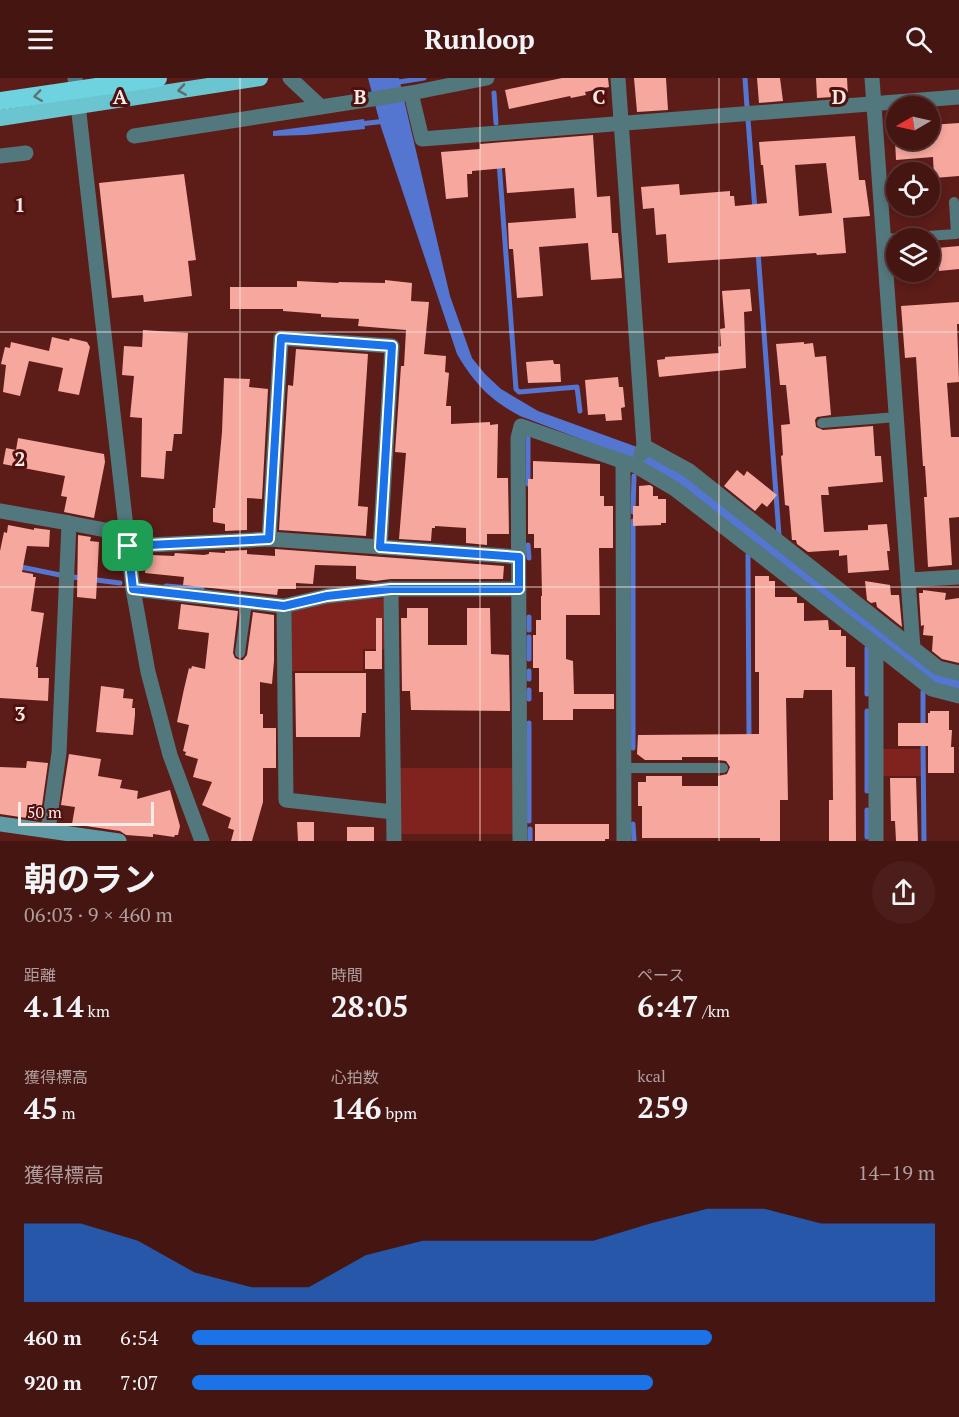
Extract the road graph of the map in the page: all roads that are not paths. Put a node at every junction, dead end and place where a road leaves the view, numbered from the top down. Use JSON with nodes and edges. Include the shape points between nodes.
{"nodes":[{"id":1,"x":75,"y":78,"type":"edge"},
{"id":2,"x":158,"y":78,"type":"edge"},
{"id":3,"x":260,"y":78,"type":"edge"},
{"id":4,"x":290,"y":78,"type":"edge"},
{"id":5,"x":487,"y":78,"type":"edge"},
{"id":6,"x":618,"y":78,"type":"edge"},
{"id":7,"x":872,"y":78,"type":"edge"},
{"id":8,"x":411,"y":93,"type":"junction"},
{"id":9,"x":959,"y":97,"type":"edge"},
{"id":10,"x":0,"y":101,"type":"edge"},
{"id":11,"x":875,"y":104,"type":"junction"},
{"id":12,"x":79,"y":106,"type":"junction"},
{"id":13,"x":321,"y":107,"type":"junction"},
{"id":14,"x":0,"y":118,"type":"edge"},
{"id":15,"x":623,"y":122,"type":"junction"},
{"id":16,"x":134,"y":136,"type":"dead end"},
{"id":17,"x":26,"y":153,"type":"dead end"},
{"id":18,"x":0,"y":156,"type":"edge"},
{"id":19,"x":954,"y":202,"type":"dead end"},
{"id":20,"x":884,"y":239,"type":"junction"},
{"id":21,"x":897,"y":417,"type":"junction"},
{"id":22,"x":822,"y":423,"type":"dead end"},
{"id":23,"x":644,"y":447,"type":"junction"},
{"id":24,"x":632,"y":464,"type":"junction"},
{"id":25,"x":0,"y":511,"type":"edge"},
{"id":26,"x":69,"y":523,"type":"junction"},
{"id":27,"x":269,"y":539,"type":"junction"},
{"id":28,"x":127,"y":540,"type":"junction"},
{"id":29,"x":380,"y":547,"type":"junction"},
{"id":30,"x":519,"y":557,"type":"junction"},
{"id":31,"x":959,"y":577,"type":"edge"},
{"id":32,"x":908,"y":580,"type":"junction"},
{"id":33,"x":133,"y":589,"type":"junction"},
{"id":34,"x":391,"y":589,"type":"junction"},
{"id":35,"x":519,"y":589,"type":"junction"},
{"id":36,"x":247,"y":602,"type":"junction"},
{"id":37,"x":284,"y":606,"type":"junction"},
{"id":38,"x":876,"y":645,"type":"junction"},
{"id":39,"x":913,"y":648,"type":"junction"},
{"id":40,"x":240,"y":654,"type":"dead end"},
{"id":41,"x":959,"y":673,"type":"edge"},
{"id":42,"x":959,"y":696,"type":"edge"},
{"id":43,"x":624,"y":768,"type":"junction"},
{"id":44,"x":723,"y":768,"type":"dead end"},
{"id":45,"x":393,"y":812,"type":"junction"},
{"id":46,"x":0,"y":824,"type":"edge"},
{"id":47,"x":48,"y":830,"type":"junction"},
{"id":48,"x":119,"y":841,"type":"edge"},
{"id":49,"x":202,"y":841,"type":"edge"},
{"id":50,"x":394,"y":841,"type":"edge"},
{"id":51,"x":520,"y":841,"type":"edge"},
{"id":52,"x":624,"y":841,"type":"edge"},
{"id":53,"x":876,"y":841,"type":"edge"}],
"edges":[{"from":1,"to":12,"type":"street"},
{"from":2,"to":10,"type":"highway","one_way":true,"bridge":true},
{"from":3,"to":12,"type":"highway","one_way":true},
{"from":4,"to":13,"type":"street"},
{"from":5,"to":8,"type":"street"},
{"from":6,"to":15,"type":"street"},
{"from":7,"to":11,"type":"street"},
{"from":8,"to":13,"type":"street"},
{"from":8,"to":15,"type":"street","via":[[422,139]]},
{"from":9,"to":11,"type":"street"},
{"from":11,"to":15,"type":"street"},
{"from":11,"to":20,"type":"street"},
{"from":12,"to":14,"type":"highway"},
{"from":12,"to":28,"type":"street"},
{"from":13,"to":16,"type":"street"},
{"from":15,"to":23,"type":"street"},
{"from":17,"to":18,"type":"street"},
{"from":19,"to":20,"type":"lane","via":[[956,234]]},
{"from":20,"to":21,"type":"street"},
{"from":21,"to":22,"type":"lane"},
{"from":21,"to":32,"type":"street"},
{"from":23,"to":24,"type":"street"},
{"from":23,"to":39,"type":"street","via":[[688,470]]},
{"from":24,"to":30,"type":"street","via":[[522,426],[518,438]]},
{"from":24,"to":38,"type":"street","via":[[675,489]]},
{"from":24,"to":43,"type":"street"},
{"from":25,"to":26,"type":"street"},
{"from":26,"to":28,"type":"street"},
{"from":26,"to":47,"type":"street","via":[[59,753]]},
{"from":27,"to":28,"type":"street"},
{"from":27,"to":29,"type":"street"},
{"from":27,"to":29,"type":"street","via":[[281,338],[392,346]]},
{"from":28,"to":33,"type":"street"},
{"from":29,"to":30,"type":"street"},
{"from":30,"to":35,"type":"street"},
{"from":31,"to":32,"type":"street"},
{"from":32,"to":39,"type":"street"},
{"from":33,"to":36,"type":"street"},
{"from":33,"to":49,"type":"street","via":[[148,672],[170,755]]},
{"from":34,"to":35,"type":"street"},
{"from":34,"to":37,"type":"street","via":[[327,596]]},
{"from":34,"to":45,"type":"street"},
{"from":35,"to":51,"type":"street"},
{"from":36,"to":37,"type":"street"},
{"from":36,"to":40,"type":"lane"},
{"from":37,"to":45,"type":"street","via":[[286,800]]},
{"from":38,"to":42,"type":"street","via":[[932,689]]},
{"from":38,"to":53,"type":"street"},
{"from":39,"to":41,"type":"street","via":[[938,668]]},
{"from":43,"to":44,"type":"lane"},
{"from":43,"to":52,"type":"street"},
{"from":45,"to":50,"type":"street"},
{"from":46,"to":47,"type":"main road"},
{"from":47,"to":48,"type":"main road"}]}
